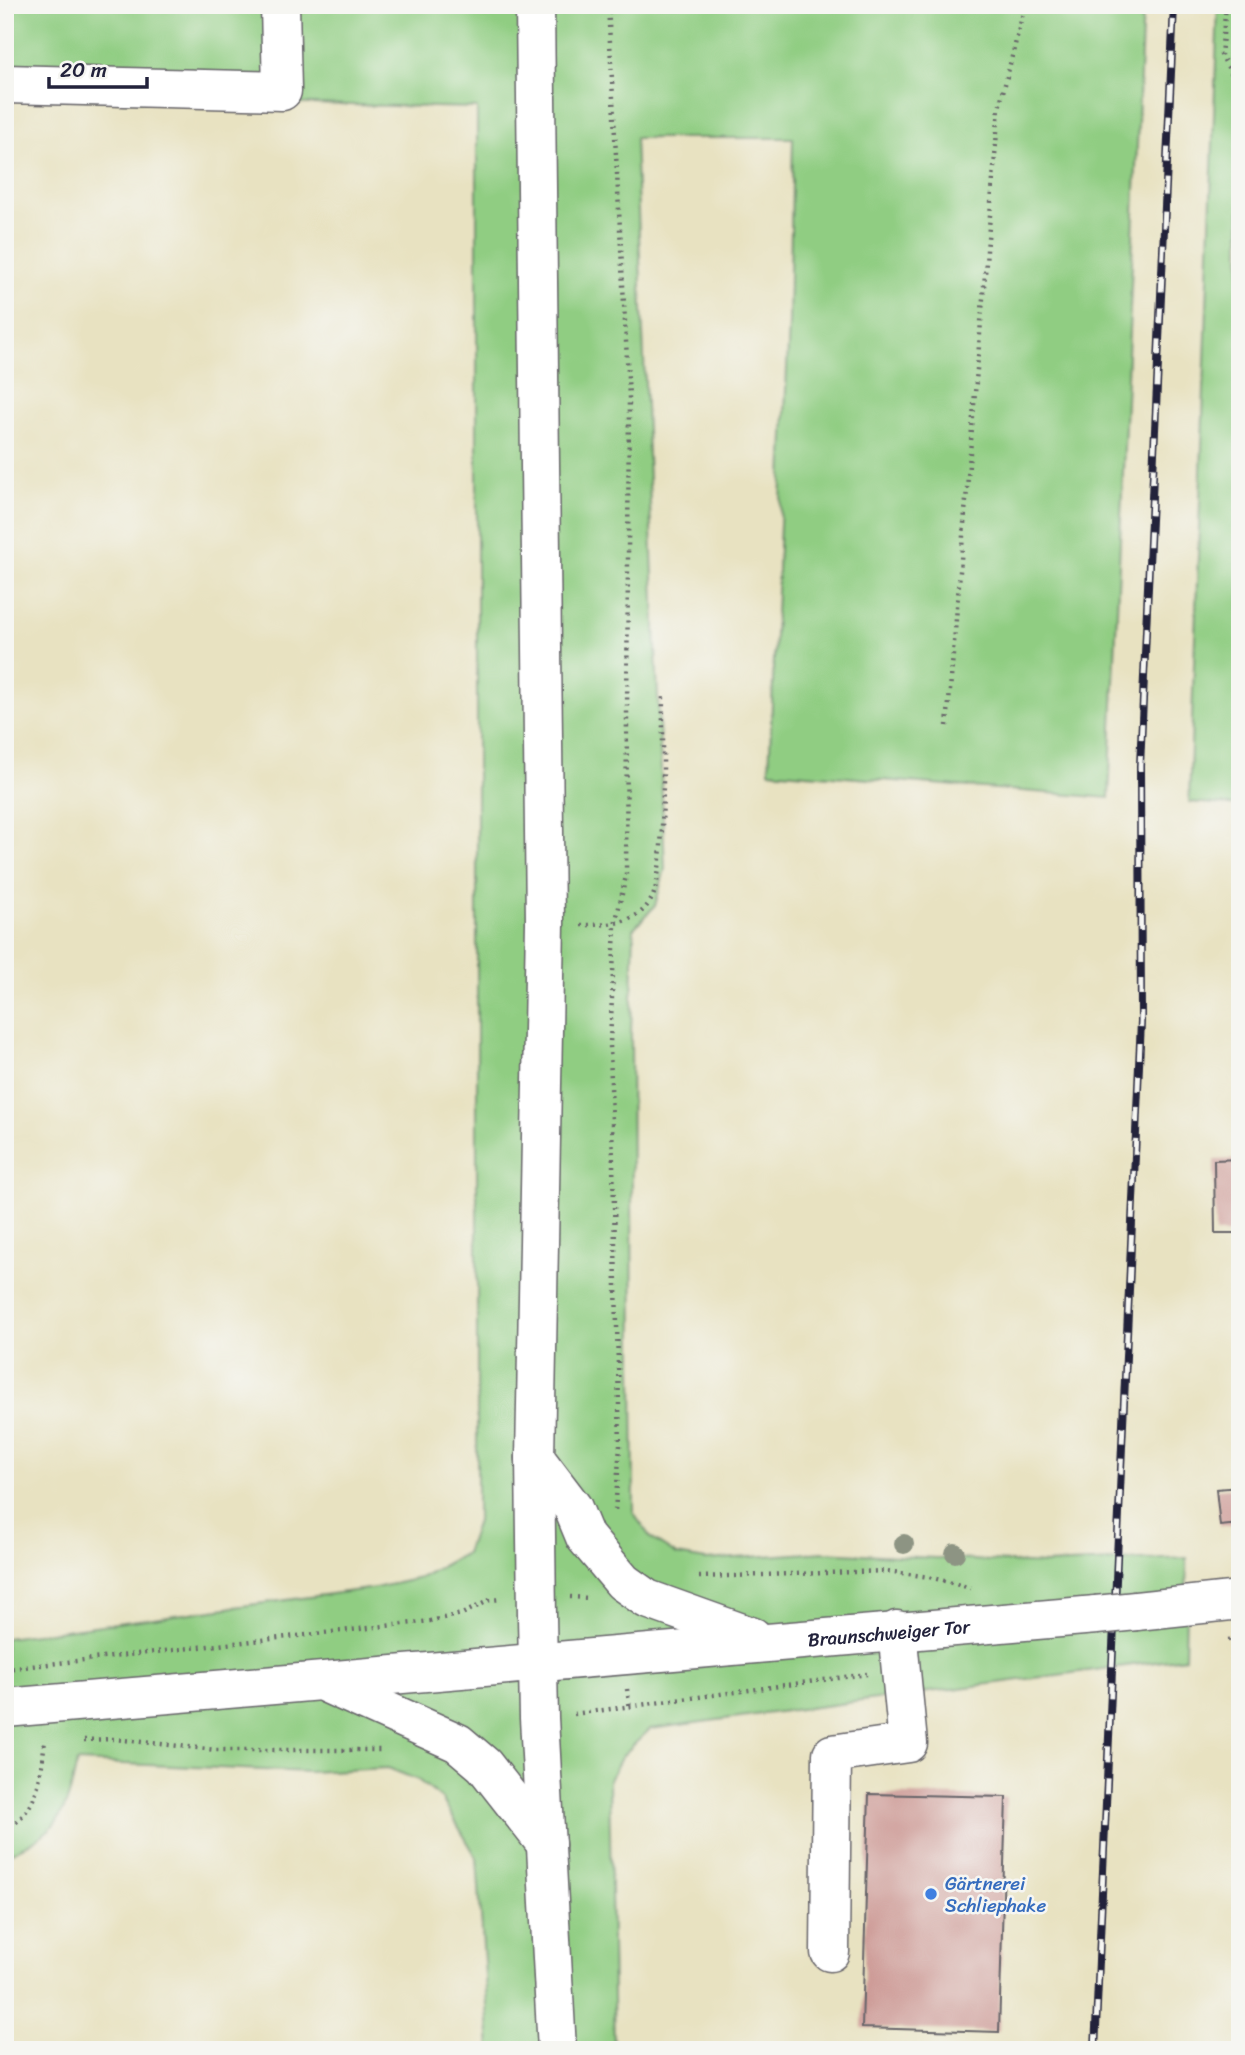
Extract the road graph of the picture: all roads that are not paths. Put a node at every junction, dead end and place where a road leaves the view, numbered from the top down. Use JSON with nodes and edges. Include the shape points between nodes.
{"nodes":[{"id":1,"x":280,"y":5,"type":"edge"},
{"id":2,"x":536,"y":5,"type":"edge"},
{"id":3,"x":5,"y":84,"type":"edge"},
{"id":4,"x":536,"y":1458,"type":"junction"},
{"id":5,"x":1240,"y":1600,"type":"edge"},
{"id":6,"x":897,"y":1630,"type":"junction"},
{"id":7,"x":765,"y":1641,"type":"junction"},
{"id":8,"x":537,"y":1663,"type":"junction"},
{"id":9,"x":323,"y":1682,"type":"junction"},
{"id":10,"x":5,"y":1708,"type":"edge"},
{"id":11,"x":546,"y":1844,"type":"junction"},
{"id":12,"x":830,"y":1952,"type":"dead end"},
{"id":13,"x":557,"y":2050,"type":"edge"}],
"edges":[{"from":1,"to":3,"type":"main road","via":[[282,91]]},
{"from":2,"to":4,"type":"main road","via":[[545,923]]},
{"from":4,"to":7,"type":"main road","via":[[573,1508],[585,1537],[623,1582],[648,1600]]},
{"from":4,"to":8,"type":"main road"},
{"from":5,"to":6,"type":"main road","name":"Braunschweiger Tor","bridge":true},
{"from":6,"to":7,"type":"main road","name":"Braunschweiger Tor"},
{"from":6,"to":12,"type":"main road","via":[[908,1743],[832,1754]]},
{"from":7,"to":8,"type":"main road","name":"Braunschweiger Tor"},
{"from":8,"to":9,"type":"main road","name":"Braunschweiger Tor"},
{"from":8,"to":11,"type":"main road"},
{"from":9,"to":10,"type":"main road","name":"Braunschweiger Tor"},
{"from":9,"to":11,"type":"main road","via":[[458,1743],[484,1765]]},
{"from":11,"to":13,"type":"main road"}]}
